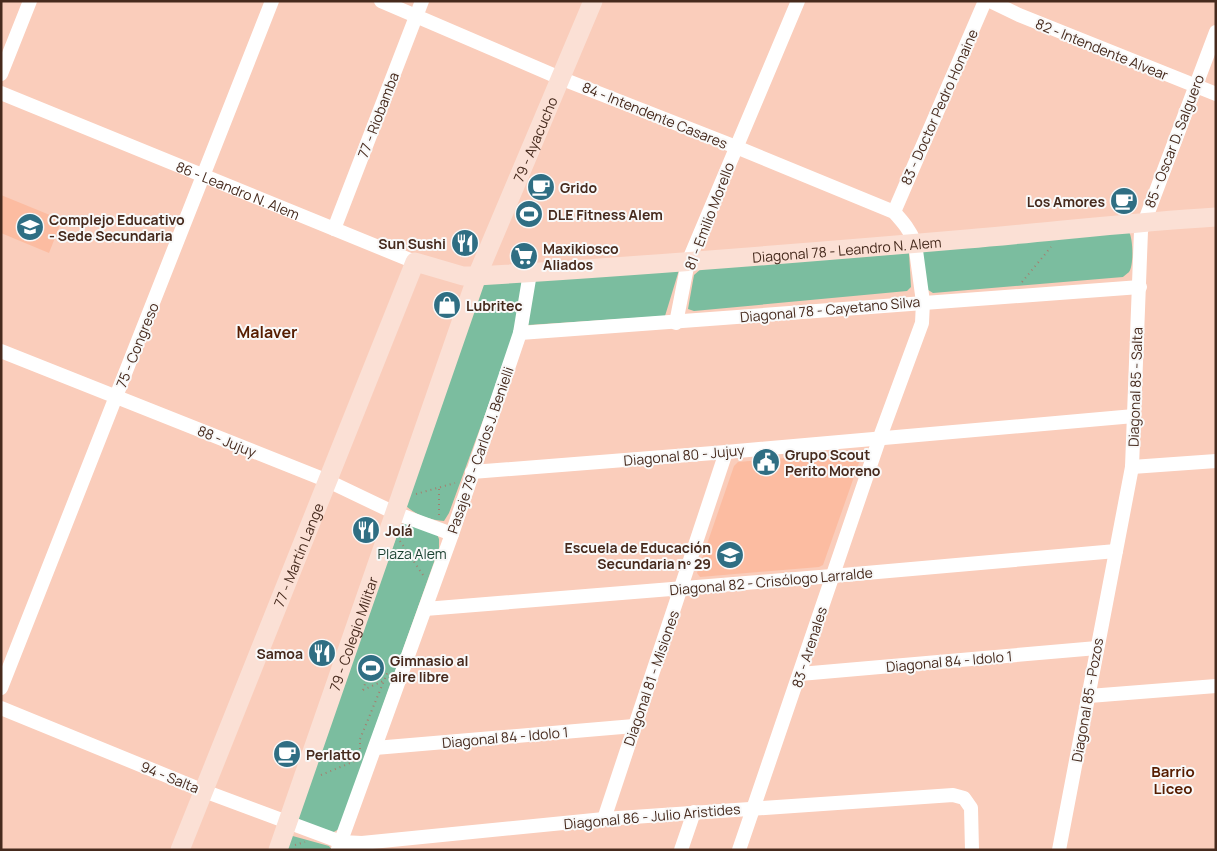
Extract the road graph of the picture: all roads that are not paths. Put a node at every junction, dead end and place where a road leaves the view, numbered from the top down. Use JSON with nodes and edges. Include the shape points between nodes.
{"nodes":[{"id":1,"x":30,"y":1,"type":"edge"},
{"id":2,"x":272,"y":1,"type":"edge"},
{"id":3,"x":381,"y":1,"type":"edge"},
{"id":4,"x":422,"y":1,"type":"edge"},
{"id":5,"x":593,"y":1,"type":"edge"},
{"id":6,"x":798,"y":1,"type":"edge"},
{"id":7,"x":985,"y":1,"type":"edge"},
{"id":8,"x":990,"y":1,"type":"edge"},
{"id":9,"x":416,"y":16,"type":"junction"},
{"id":10,"x":1216,"y":32,"type":"edge"},
{"id":11,"x":1,"y":74,"type":"edge"},
{"id":12,"x":560,"y":78,"type":"junction"},
{"id":13,"x":1195,"y":86,"type":"junction"},
{"id":14,"x":1,"y":92,"type":"edge"},
{"id":15,"x":1216,"y":94,"type":"edge"},
{"id":16,"x":736,"y":147,"type":"junction"},
{"id":17,"x":203,"y":175,"type":"junction"},
{"id":18,"x":894,"y":212,"type":"junction"},
{"id":19,"x":1216,"y":217,"type":"edge"},
{"id":20,"x":1144,"y":221,"type":"junction"},
{"id":21,"x":334,"y":229,"type":"junction"},
{"id":22,"x":915,"y":243,"type":"junction"},
{"id":23,"x":415,"y":262,"type":"junction"},
{"id":24,"x":688,"y":262,"type":"junction"},
{"id":25,"x":530,"y":273,"type":"junction"},
{"id":26,"x":477,"y":276,"type":"junction"},
{"id":27,"x":1140,"y":287,"type":"junction"},
{"id":28,"x":924,"y":302,"type":"junction"},
{"id":29,"x":676,"y":322,"type":"junction"},
{"id":30,"x":520,"y":333,"type":"junction"},
{"id":31,"x":1,"y":351,"type":"edge"},
{"id":32,"x":116,"y":397,"type":"junction"},
{"id":33,"x":1134,"y":416,"type":"junction"},
{"id":34,"x":880,"y":437,"type":"junction"},
{"id":35,"x":726,"y":452,"type":"junction"},
{"id":36,"x":1216,"y":461,"type":"edge"},
{"id":37,"x":1132,"y":467,"type":"junction"},
{"id":38,"x":471,"y":477,"type":"junction"},
{"id":39,"x":328,"y":481,"type":"junction"},
{"id":40,"x":395,"y":513,"type":"junction"},
{"id":41,"x":445,"y":532,"type":"junction"},
{"id":42,"x":1116,"y":551,"type":"junction"},
{"id":43,"x":832,"y":576,"type":"junction"},
{"id":44,"x":681,"y":588,"type":"junction"},
{"id":45,"x":425,"y":609,"type":"junction"},
{"id":46,"x":1097,"y":648,"type":"junction"},
{"id":47,"x":800,"y":674,"type":"junction"},
{"id":48,"x":1216,"y":686,"type":"edge"},
{"id":49,"x":1,"y":688,"type":"edge"},
{"id":50,"x":1089,"y":696,"type":"junction"},
{"id":51,"x":1,"y":708,"type":"edge"},
{"id":52,"x":634,"y":726,"type":"junction"},
{"id":53,"x":375,"y":748,"type":"junction"},
{"id":54,"x":204,"y":790,"type":"junction"},
{"id":55,"x":754,"y":808,"type":"junction"},
{"id":56,"x":694,"y":812,"type":"junction"},
{"id":57,"x":604,"y":819,"type":"junction"},
{"id":58,"x":287,"y":823,"type":"junction"},
{"id":59,"x":339,"y":846,"type":"edge"},
{"id":60,"x":284,"y":848,"type":"edge"},
{"id":61,"x":180,"y":850,"type":"edge"},
{"id":62,"x":681,"y":850,"type":"edge"},
{"id":63,"x":739,"y":850,"type":"edge"},
{"id":64,"x":972,"y":850,"type":"edge"},
{"id":65,"x":1059,"y":850,"type":"edge"}],
"edges":[{"from":1,"to":11,"type":"street"},
{"from":2,"to":17,"type":"street","name":"75 - Congreso"},
{"from":3,"to":9,"type":"street","name":"84 - Intendente Casares"},
{"from":4,"to":9,"type":"street","name":"77 - Riobamba"},
{"from":5,"to":12,"type":"street","name":"79 - Ayacucho"},
{"from":6,"to":16,"type":"street","name":"81 - Emilio Morello"},
{"from":7,"to":18,"type":"street","name":"83 - Doctor Pedro Honaine"},
{"from":8,"to":13,"type":"street","name":"82 - Intendente Alvear"},
{"from":9,"to":12,"type":"street","name":"84 - Intendente Casares"},
{"from":9,"to":21,"type":"street","name":"77 - Riobamba"},
{"from":10,"to":13,"type":"street","name":"85 - Oscar D. Salguero"},
{"from":12,"to":16,"type":"street","name":"84 - Intendente Casares"},
{"from":12,"to":26,"type":"street","name":"79 - Ayacucho"},
{"from":13,"to":15,"type":"street","name":"82 - Intendente Alvear"},
{"from":13,"to":20,"type":"street","name":"85 - Oscar D. Salguero"},
{"from":14,"to":17,"type":"street","name":"86 - Leandro N. Alem"},
{"from":16,"to":18,"type":"street","name":"84 - Intendente Casares"},
{"from":16,"to":24,"type":"street","name":"81 - Emilio Morello"},
{"from":17,"to":21,"type":"street","name":"86 - Leandro N. Alem"},
{"from":17,"to":32,"type":"street","name":"75 - Congreso"},
{"from":18,"to":22,"type":"street","name":"84 - Intendente Casares","via":[[906,224]]},
{"from":19,"to":20,"type":"street","name":"Diagonal 78 - Leandro N. Alem"},
{"from":20,"to":22,"type":"street","name":"Diagonal 78 - Leandro N. Alem"},
{"from":20,"to":27,"type":"street","name":"Diagonal 85 - Salta"},
{"from":21,"to":23,"type":"street","name":"86 - Leandro N. Alem"},
{"from":22,"to":24,"type":"street","name":"Diagonal 78 - Leandro N. Alem"},
{"from":22,"to":28,"type":"street","name":"83 - Arenales"},
{"from":23,"to":26,"type":"street","name":"86 - Leandro N. Alem","via":[[463,276]]},
{"from":23,"to":39,"type":"street","name":"77 - Martín Lange"},
{"from":24,"to":25,"type":"street","name":"Diagonal 78 - Leandro N. Alem"},
{"from":24,"to":29,"type":"street","name":"81 - Emilio Morello"},
{"from":25,"to":26,"type":"street","name":"Diagonal 78 - Leandro N. Alem"},
{"from":25,"to":30,"type":"street","name":"Pasaje 79 - Carlos J. Benielli"},
{"from":26,"to":40,"type":"street","name":"79 - Colegio Militar"},
{"from":27,"to":28,"type":"street","name":"Diagonal 78 - Cayetano Silva"},
{"from":27,"to":33,"type":"street","name":"Diagonal 85 - Salta"},
{"from":28,"to":29,"type":"street","name":"Diagonal 78 - Cayetano Silva"},
{"from":28,"to":34,"type":"street","name":"83 - Arenales","via":[[922,323]]},
{"from":29,"to":30,"type":"street","name":"Diagonal 78 - Cayetano Silva"},
{"from":30,"to":38,"type":"street","name":"Pasaje 79 - Carlos J. Benielli"},
{"from":31,"to":32,"type":"street","name":"88 - Jujuy"},
{"from":32,"to":39,"type":"street","name":"88 - Jujuy"},
{"from":32,"to":49,"type":"street","name":"75 - Congreso"},
{"from":33,"to":34,"type":"street","name":"Diagonal 80 - Jujuy"},
{"from":33,"to":37,"type":"street","name":"Diagonal 85 - Salta"},
{"from":34,"to":35,"type":"street","name":"Diagonal 80 - Jujuy"},
{"from":34,"to":43,"type":"street","name":"83 - Arenales"},
{"from":35,"to":38,"type":"street","name":"Diagonal 80 - Jujuy"},
{"from":35,"to":44,"type":"street","name":"Diagonal 81 - Misiones"},
{"from":36,"to":37,"type":"street"},
{"from":37,"to":42,"type":"street","name":"Diagonal 85 - Salta"},
{"from":38,"to":41,"type":"street","name":"Pasaje 79 - Carlos J. Benielli"},
{"from":39,"to":40,"type":"street","name":"88 - Jujuy"},
{"from":39,"to":54,"type":"street","name":"77 - Martín Lange"},
{"from":40,"to":41,"type":"street","name":"88 - Jujuy"},
{"from":40,"to":58,"type":"street","name":"79 - Colegio Militar"},
{"from":41,"to":45,"type":"street","name":"Pasaje 79 - Carlos J. Benielli"},
{"from":42,"to":43,"type":"street","name":"Diagonal 82 - Crisólogo Larralde"},
{"from":42,"to":46,"type":"street","name":"Diagonal 85 - Pozos"},
{"from":43,"to":44,"type":"street","name":"Diagonal 82 - Crisólogo Larralde"},
{"from":43,"to":47,"type":"street","name":"83 - Arenales"},
{"from":44,"to":45,"type":"street","name":"Diagonal 82 - Crisólogo Larralde"},
{"from":44,"to":52,"type":"street","name":"Diagonal 81 - Misiones"},
{"from":45,"to":53,"type":"street","name":"Pasaje 79 - Carlos J. Benielli"},
{"from":46,"to":47,"type":"street","name":"Diagonal 84 - Idolo 1"},
{"from":46,"to":50,"type":"street","name":"Diagonal 85 - Pozos"},
{"from":47,"to":55,"type":"street","name":"83 - Arenales"},
{"from":48,"to":50,"type":"street"},
{"from":50,"to":65,"type":"street","name":"Diagonal 85 - Pozos"},
{"from":51,"to":54,"type":"street","name":"94 - Salta"},
{"from":52,"to":53,"type":"street","name":"Diagonal 84 - Idolo 1"},
{"from":52,"to":57,"type":"street","name":"Diagonal 81 - Misiones"},
{"from":53,"to":59,"type":"street","name":"Pasaje 79 - Carlos J. Benielli"},
{"from":54,"to":58,"type":"street","name":"94 - Salta"},
{"from":54,"to":61,"type":"street","name":"77 - Martín Lange"},
{"from":55,"to":56,"type":"street","name":"Diagonal 86 - Julio Aristides"},
{"from":55,"to":63,"type":"street","name":"83 - Arenales"},
{"from":55,"to":64,"type":"street","name":"Diagonal 86 - Julio Aristides","via":[[953,795],[964,798],[971,808]]},
{"from":56,"to":57,"type":"street","name":"Diagonal 86 - Julio Aristides"},
{"from":56,"to":62,"type":"street"},
{"from":57,"to":59,"type":"street","name":"Diagonal 86 - Julio Aristides"},
{"from":58,"to":59,"type":"street","name":"94 - Salta"},
{"from":58,"to":60,"type":"street","name":"79 - Colegio Militar"}]}
